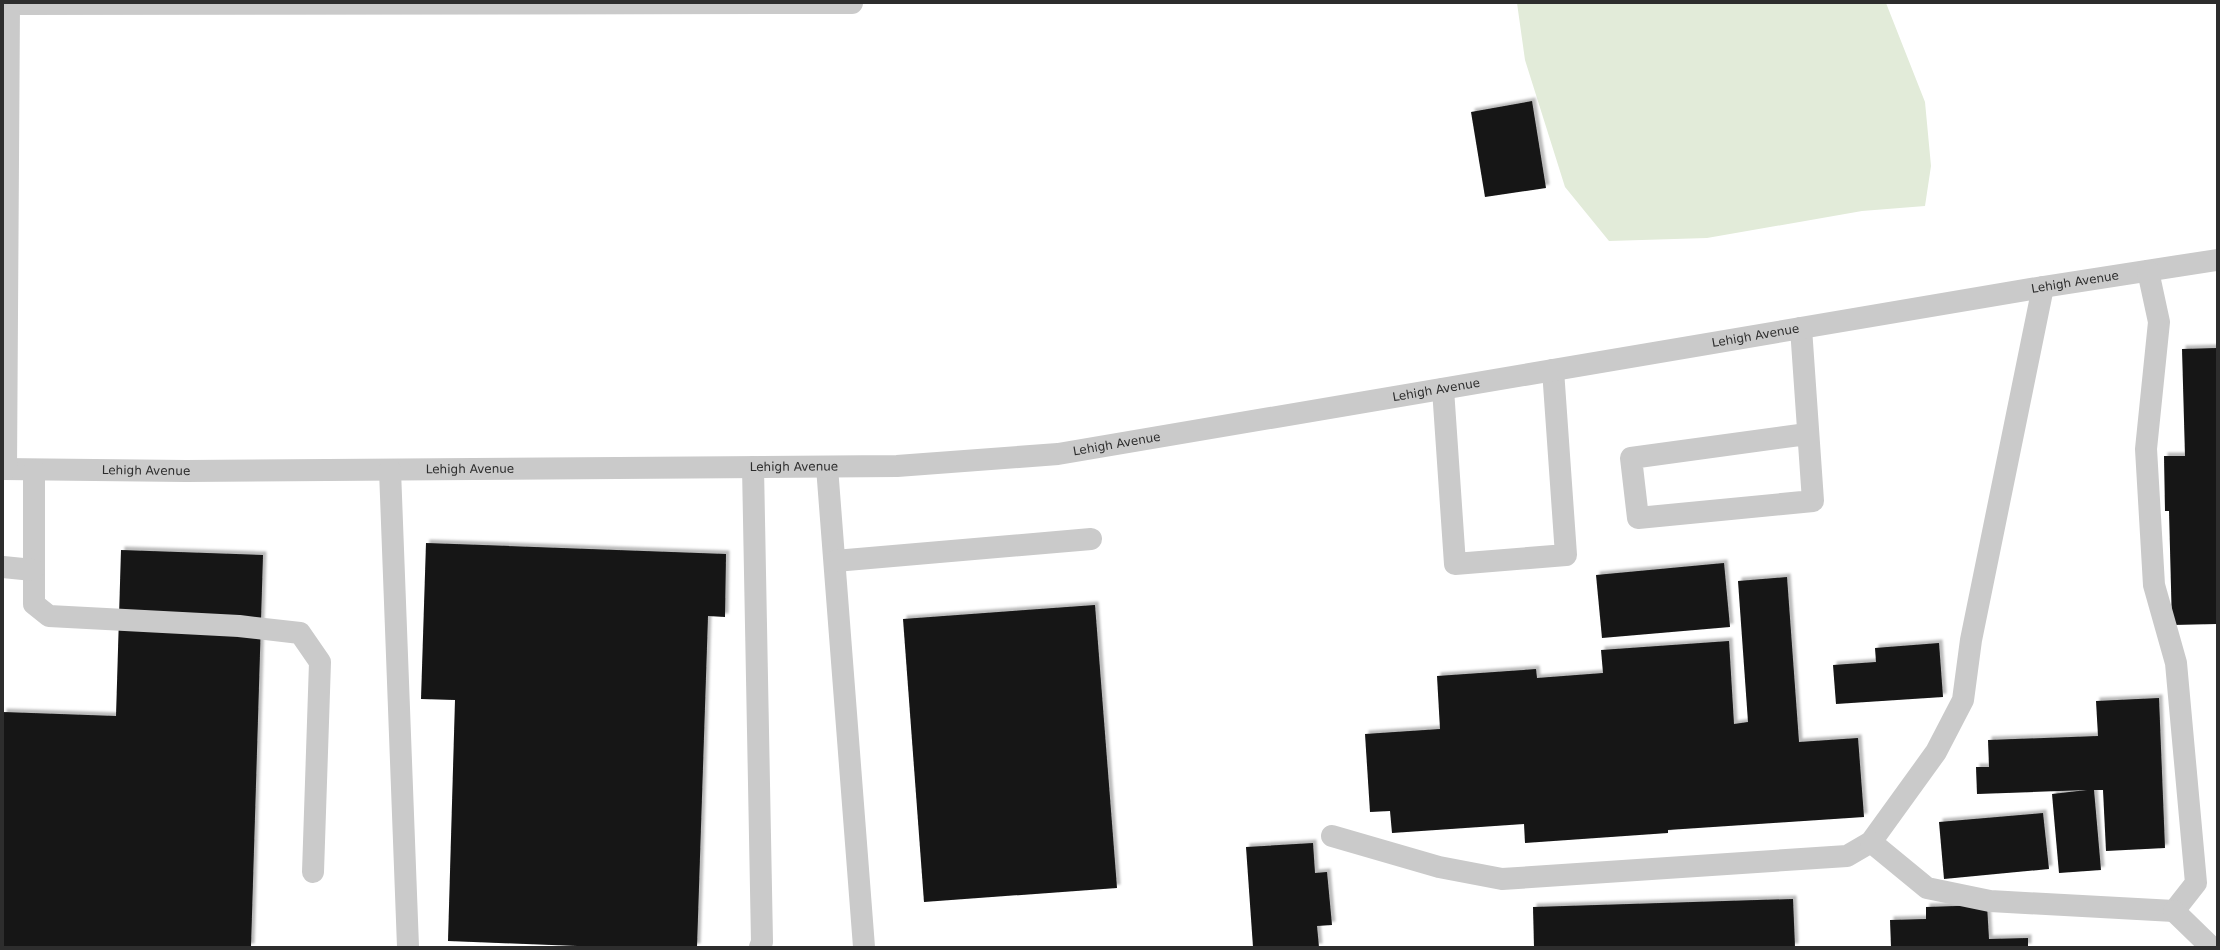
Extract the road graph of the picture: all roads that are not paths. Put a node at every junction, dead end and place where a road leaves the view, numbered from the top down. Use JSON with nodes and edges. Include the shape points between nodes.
{"nodes":[{"id":1,"x":9,"y":3,"type":"edge"},
{"id":2,"x":852,"y":3,"type":"edge"},
{"id":3,"x":3,"y":4,"type":"edge"},
{"id":4,"x":2217,"y":260,"type":"edge"},
{"id":5,"x":2148,"y":270,"type":"junction"},
{"id":6,"x":2043,"y":287,"type":"junction"},
{"id":7,"x":1801,"y":328,"type":"junction"},
{"id":8,"x":1553,"y":370,"type":"junction"},
{"id":9,"x":1444,"y":389,"type":"junction"},
{"id":10,"x":1807,"y":434,"type":"junction"},
{"id":11,"x":827,"y":466,"type":"junction"},
{"id":12,"x":753,"y":467,"type":"junction"},
{"id":13,"x":4,"y":469,"type":"edge"},
{"id":14,"x":34,"y":470,"type":"junction"},
{"id":15,"x":390,"y":470,"type":"junction"},
{"id":16,"x":1091,"y":539,"type":"dead end"},
{"id":17,"x":835,"y":561,"type":"junction"},
{"id":18,"x":3,"y":567,"type":"edge"},
{"id":19,"x":33,"y":570,"type":"junction"},
{"id":20,"x":1332,"y":836,"type":"dead end"},
{"id":21,"x":1871,"y":842,"type":"junction"},
{"id":22,"x":313,"y":872,"type":"dead end"},
{"id":23,"x":2174,"y":911,"type":"junction"},
{"id":24,"x":408,"y":947,"type":"edge"},
{"id":25,"x":760,"y":947,"type":"edge"},
{"id":26,"x":864,"y":947,"type":"edge"},
{"id":27,"x":2211,"y":947,"type":"edge"}],
"edges":[{"from":1,"to":2,"type":"street"},
{"from":1,"to":3,"type":"street"},
{"from":1,"to":13,"type":"street"},
{"from":4,"to":5,"type":"street","name":"Lehigh Avenue"},
{"from":5,"to":6,"type":"street","name":"Lehigh Avenue"},
{"from":5,"to":23,"type":"street","via":[[2160,322],[2146,449],[2154,585],[2176,663],[2196,883]]},
{"from":6,"to":7,"type":"street","name":"Lehigh Avenue"},
{"from":6,"to":21,"type":"street","via":[[1971,640],[1963,700],[1936,752]]},
{"from":7,"to":8,"type":"street","name":"Lehigh Avenue"},
{"from":7,"to":10,"type":"street"},
{"from":8,"to":9,"type":"street","name":"Lehigh Avenue"},
{"from":8,"to":9,"type":"street","via":[[1566,555],[1455,564]]},
{"from":9,"to":11,"type":"street","name":"Lehigh Avenue","via":[[1058,454],[897,466]]},
{"from":10,"to":10,"type":"street","via":[[1813,502],[1638,518],[1632,458]]},
{"from":11,"to":12,"type":"street","name":"Lehigh Avenue"},
{"from":11,"to":17,"type":"street"},
{"from":12,"to":15,"type":"street","name":"Lehigh Avenue"},
{"from":12,"to":25,"type":"street","via":[[762,942]]},
{"from":13,"to":14,"type":"street","name":"Lehigh Avenue"},
{"from":14,"to":15,"type":"street","name":"Lehigh Avenue"},
{"from":14,"to":19,"type":"street"},
{"from":15,"to":24,"type":"street"},
{"from":16,"to":17,"type":"street"},
{"from":17,"to":26,"type":"street"},
{"from":18,"to":19,"type":"street"},
{"from":19,"to":22,"type":"street","via":[[34,604],[49,616],[239,626],[300,633],[320,662]]},
{"from":20,"to":21,"type":"street","via":[[1439,867],[1502,878],[1847,856]]},
{"from":21,"to":23,"type":"street","via":[[1927,888],[1990,900]]},
{"from":23,"to":27,"type":"street"}]}
